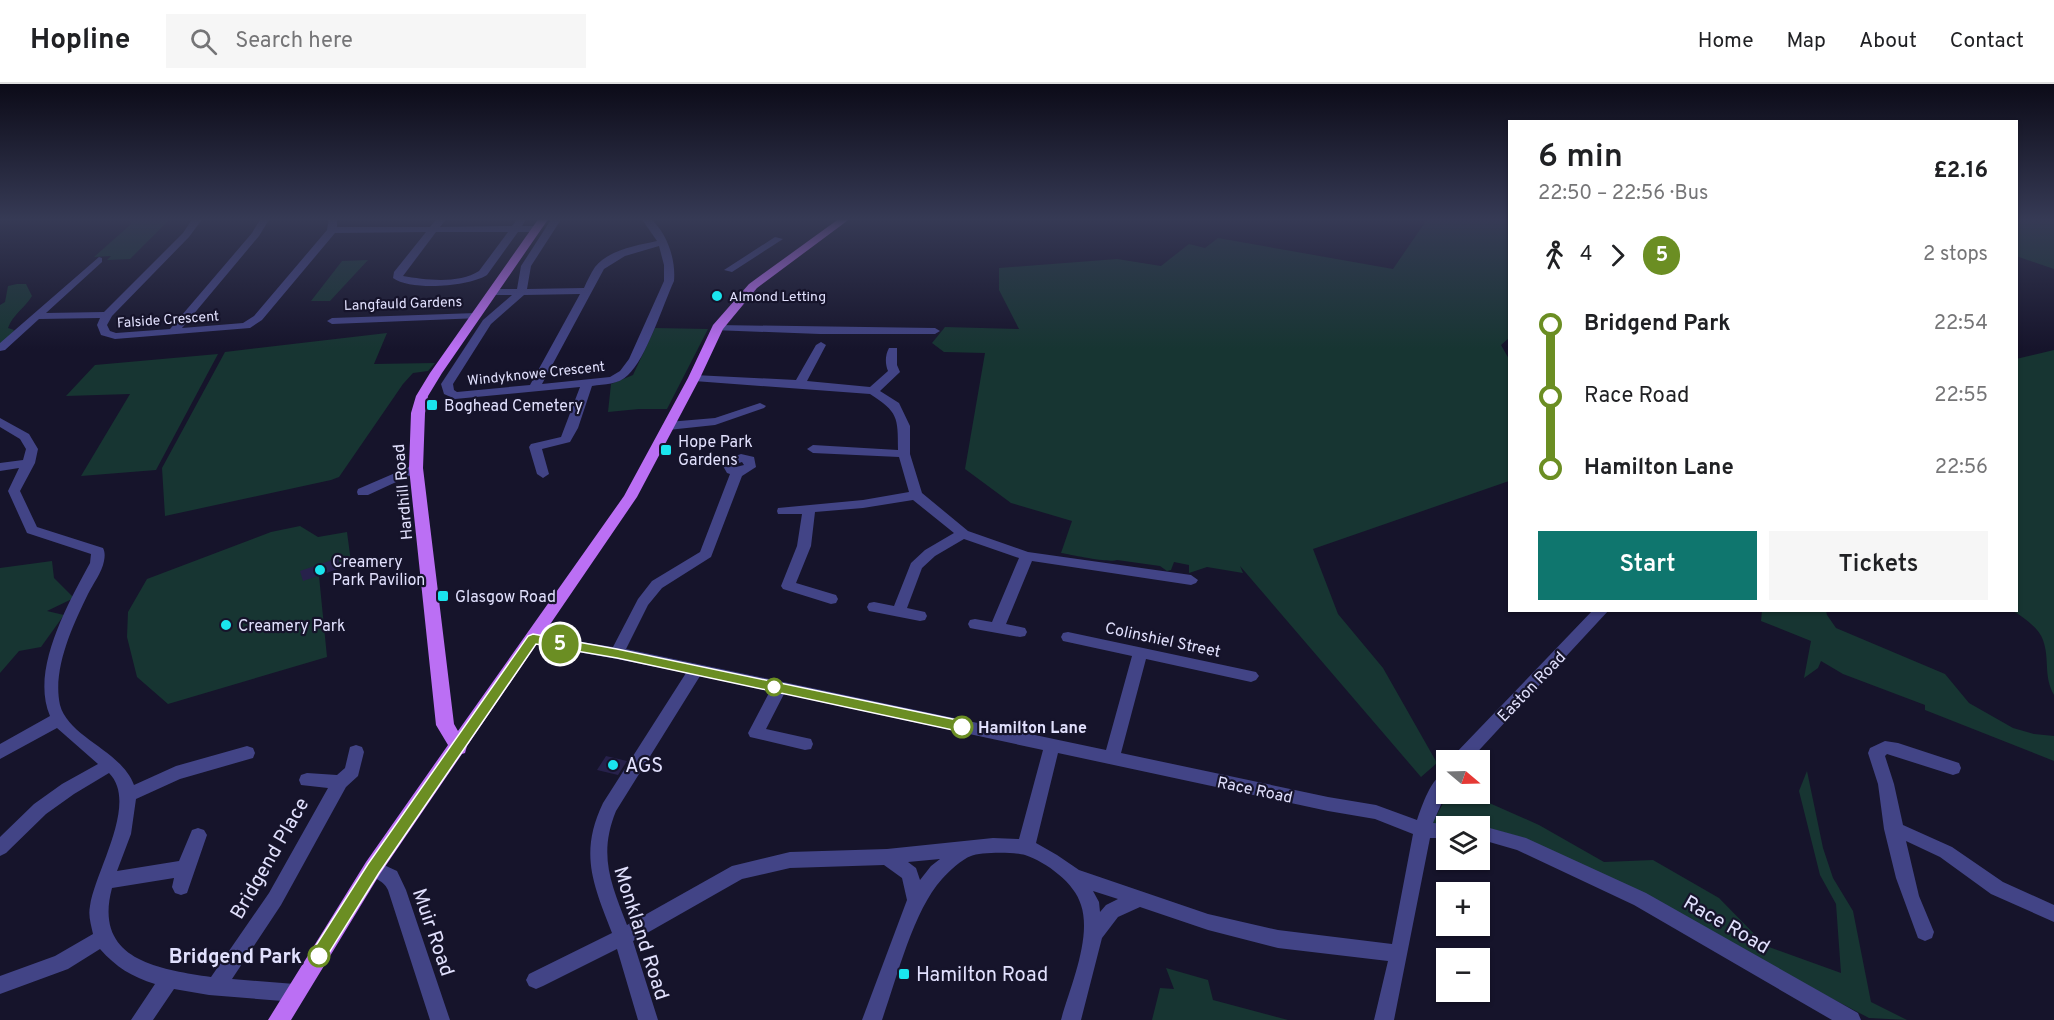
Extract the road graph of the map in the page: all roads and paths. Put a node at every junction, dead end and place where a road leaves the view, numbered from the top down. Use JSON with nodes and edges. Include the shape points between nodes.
{"nodes":[{"id":1,"x":97,"y":262,"type":"edge"},
{"id":2,"x":160,"y":262,"type":"edge"},
{"id":3,"x":233,"y":262,"type":"edge"},
{"id":4,"x":305,"y":262,"type":"edge"},
{"id":5,"x":408,"y":262,"type":"edge"},
{"id":6,"x":491,"y":262,"type":"edge"},
{"id":7,"x":514,"y":262,"type":"edge"},
{"id":8,"x":529,"y":262,"type":"edge"},
{"id":9,"x":607,"y":262,"type":"edge"},
{"id":10,"x":668,"y":262,"type":"edge"},
{"id":11,"x":742,"y":262,"type":"edge"},
{"id":12,"x":786,"y":262,"type":"edge"},
{"id":13,"x":729,"y":270,"type":"dead end"},
{"id":14,"x":585,"y":291,"type":"junction"},
{"id":15,"x":493,"y":292,"type":"junction"},
{"id":16,"x":521,"y":292,"type":"junction"},
{"id":17,"x":107,"y":315,"type":"junction"},
{"id":18,"x":39,"y":316,"type":"junction"},
{"id":19,"x":476,"y":316,"type":"junction"},
{"id":20,"x":332,"y":321,"type":"dead end"},
{"id":21,"x":717,"y":328,"type":"junction"},
{"id":22,"x":935,"y":331,"type":"dead end"},
{"id":23,"x":173,"y":332,"type":"junction"},
{"id":24,"x":821,"y":345,"type":"dead end"},
{"id":25,"x":1,"y":348,"type":"edge"},
{"id":26,"x":893,"y":350,"type":"dead end"},
{"id":27,"x":694,"y":378,"type":"junction"},
{"id":28,"x":587,"y":382,"type":"junction"},
{"id":29,"x":800,"y":384,"type":"junction"},
{"id":30,"x":534,"y":388,"type":"junction"},
{"id":31,"x":873,"y":391,"type":"junction"},
{"id":32,"x":760,"y":406,"type":"dead end"},
{"id":33,"x":0,"y":422,"type":"edge"},
{"id":34,"x":668,"y":426,"type":"junction"},
{"id":35,"x":813,"y":449,"type":"dead end"},
{"id":36,"x":904,"y":454,"type":"junction"},
{"id":37,"x":29,"y":463,"type":"junction"},
{"id":38,"x":0,"y":467,"type":"edge"},
{"id":39,"x":416,"y":468,"type":"junction"},
{"id":40,"x":737,"y":472,"type":"dead end"},
{"id":41,"x":543,"y":474,"type":"dead end"},
{"id":42,"x":363,"y":492,"type":"dead end"},
{"id":43,"x":916,"y":495,"type":"junction"},
{"id":44,"x":809,"y":510,"type":"junction"},
{"id":45,"x":783,"y":511,"type":"dead end"},
{"id":46,"x":963,"y":534,"type":"junction"},
{"id":47,"x":1027,"y":556,"type":"junction"},
{"id":48,"x":1191,"y":580,"type":"dead end"},
{"id":49,"x":831,"y":599,"type":"dead end"},
{"id":50,"x":874,"y":607,"type":"dead end"},
{"id":51,"x":899,"y":611,"type":"junction"},
{"id":52,"x":1600,"y":612,"type":"edge"},
{"id":53,"x":920,"y":616,"type":"dead end"},
{"id":54,"x":975,"y":624,"type":"dead end"},
{"id":55,"x":997,"y":628,"type":"junction"},
{"id":56,"x":1020,"y":632,"type":"dead end"},
{"id":57,"x":1068,"y":637,"type":"dead end"},
{"id":58,"x":533,"y":639,"type":"junction"},
{"id":59,"x":617,"y":653,"type":"junction"},
{"id":60,"x":1140,"y":653,"type":"junction"},
{"id":61,"x":696,"y":670,"type":"junction"},
{"id":62,"x":1251,"y":676,"type":"dead end"},
{"id":63,"x":780,"y":688,"type":"junction"},
{"id":64,"x":59,"y":719,"type":"junction"},
{"id":65,"x":805,"y":744,"type":"dead end"},
{"id":66,"x":1052,"y":747,"type":"junction"},
{"id":67,"x":459,"y":748,"type":"junction"},
{"id":68,"x":1469,"y":750,"type":"edge"},
{"id":69,"x":0,"y":752,"type":"edge"},
{"id":70,"x":356,"y":752,"type":"dead end"},
{"id":71,"x":247,"y":753,"type":"dead end"},
{"id":72,"x":1112,"y":758,"type":"junction"},
{"id":73,"x":110,"y":765,"type":"junction"},
{"id":74,"x":1953,"y":768,"type":"dead end"},
{"id":75,"x":307,"y":780,"type":"dead end"},
{"id":76,"x":340,"y":782,"type":"junction"},
{"id":77,"x":1436,"y":793,"type":"edge"},
{"id":78,"x":128,"y":795,"type":"junction"},
{"id":79,"x":1893,"y":829,"type":"junction"},
{"id":80,"x":1423,"y":831,"type":"junction"},
{"id":81,"x":1436,"y":831,"type":"edge"},
{"id":82,"x":198,"y":834,"type":"dead end"},
{"id":83,"x":1490,"y":835,"type":"edge"},
{"id":84,"x":1026,"y":847,"type":"junction"},
{"id":85,"x":0,"y":848,"type":"edge"},
{"id":86,"x":965,"y":850,"type":"junction"},
{"id":87,"x":887,"y":857,"type":"junction"},
{"id":88,"x":185,"y":868,"type":"junction"},
{"id":89,"x":373,"y":868,"type":"junction"},
{"id":90,"x":1073,"y":876,"type":"junction"},
{"id":91,"x":106,"y":881,"type":"junction"},
{"id":92,"x":181,"y":886,"type":"dead end"},
{"id":93,"x":1138,"y":899,"type":"junction"},
{"id":94,"x":916,"y":900,"type":"junction"},
{"id":95,"x":2054,"y":914,"type":"edge"},
{"id":96,"x":1925,"y":932,"type":"dead end"},
{"id":97,"x":1094,"y":934,"type":"junction"},
{"id":98,"x":622,"y":937,"type":"junction"},
{"id":99,"x":101,"y":939,"type":"junction"},
{"id":100,"x":1399,"y":954,"type":"junction"},
{"id":101,"x":169,"y":980,"type":"junction"},
{"id":102,"x":536,"y":980,"type":"dead end"},
{"id":103,"x":0,"y":985,"type":"edge"},
{"id":104,"x":216,"y":986,"type":"junction"},
{"id":105,"x":296,"y":993,"type":"junction"},
{"id":106,"x":141,"y":1020,"type":"edge"},
{"id":107,"x":279,"y":1020,"type":"edge"},
{"id":108,"x":440,"y":1020,"type":"edge"},
{"id":109,"x":648,"y":1020,"type":"edge"},
{"id":110,"x":872,"y":1020,"type":"edge"},
{"id":111,"x":1071,"y":1020,"type":"edge"},
{"id":112,"x":1384,"y":1020,"type":"edge"},
{"id":113,"x":1851,"y":1020,"type":"edge"}],
"edges":[{"from":1,"to":18,"type":"street"},
{"from":2,"to":17,"type":"street","name":"Falside Crescent"},
{"from":3,"to":23,"type":"street"},
{"from":4,"to":23,"type":"street","name":"Falside Crescent","via":[[258,318],[246,326]]},
{"from":5,"to":6,"type":"street","via":[[398,278],[452,281],[475,279]]},
{"from":7,"to":15,"type":"main road","name":"Hardhill Road"},
{"from":8,"to":16,"type":"street"},
{"from":9,"to":14,"type":"street"},
{"from":10,"to":28,"type":"street","name":"Windyknowe Crescent","via":[[669,281],[634,360],[624,374],[613,380]]},
{"from":11,"to":13,"type":"street"},
{"from":12,"to":21,"type":"main road","via":[[753,286]]},
{"from":14,"to":16,"type":"street"},
{"from":14,"to":30,"type":"street"},
{"from":15,"to":16,"type":"street"},
{"from":15,"to":19,"type":"main road","name":"Hardhill Road"},
{"from":16,"to":30,"type":"street","name":"Windyknowe Crescent","via":[[487,322],[447,384],[448,392],[455,396]]},
{"from":17,"to":18,"type":"street"},
{"from":17,"to":23,"type":"street","name":"Falside Crescent","via":[[102,330],[109,335]]},
{"from":18,"to":25,"type":"street"},
{"from":19,"to":20,"type":"street","name":"Langfauld Gardens"},
{"from":19,"to":39,"type":"main road","name":"Hardhill Road","via":[[422,396],[415,434]]},
{"from":21,"to":22,"type":"street"},
{"from":21,"to":27,"type":"main road"},
{"from":24,"to":29,"type":"street"},
{"from":26,"to":31,"type":"street","via":[[894,372]]},
{"from":27,"to":29,"type":"street"},
{"from":27,"to":34,"type":"main road"},
{"from":28,"to":30,"type":"street","name":"Windyknowe Crescent"},
{"from":28,"to":41,"type":"street","via":[[566,439],[535,447]]},
{"from":29,"to":31,"type":"street"},
{"from":31,"to":36,"type":"street","via":[[896,405],[904,426]]},
{"from":32,"to":34,"type":"street","via":[[704,425]]},
{"from":33,"to":37,"type":"street","via":[[25,438],[32,449]]},
{"from":34,"to":58,"type":"main road","via":[[630,497]]},
{"from":35,"to":36,"type":"street"},
{"from":36,"to":43,"type":"street"},
{"from":37,"to":38,"type":"street"},
{"from":37,"to":64,"type":"street","via":[[14,491],[32,530],[94,548],[99,555],[60,640],[50,687]]},
{"from":39,"to":42,"type":"street"},
{"from":39,"to":67,"type":"main road","name":"Hardhill Road","via":[[445,725]]},
{"from":40,"to":59,"type":"street","via":[[706,554],[664,578],[651,591]]},
{"from":43,"to":44,"type":"street"},
{"from":43,"to":46,"type":"street"},
{"from":44,"to":45,"type":"street"},
{"from":44,"to":49,"type":"street","via":[[804,546],[788,586]]},
{"from":46,"to":47,"type":"street"},
{"from":46,"to":51,"type":"street","via":[[930,552],[916,566]]},
{"from":47,"to":48,"type":"street"},
{"from":47,"to":55,"type":"street"},
{"from":50,"to":51,"type":"street"},
{"from":51,"to":53,"type":"street"},
{"from":52,"to":68,"type":"street","name":"Easton Road"},
{"from":54,"to":55,"type":"street"},
{"from":55,"to":56,"type":"street"},
{"from":57,"to":60,"type":"street","name":"Colinshiel Street"},
{"from":58,"to":59,"type":"street","name":"Race Road"},
{"from":58,"to":67,"type":"main road"},
{"from":59,"to":61,"type":"street","name":"Race Road"},
{"from":60,"to":62,"type":"street","name":"Colinshiel Street"},
{"from":60,"to":72,"type":"street"},
{"from":61,"to":63,"type":"street","name":"Race Road"},
{"from":61,"to":98,"type":"street","name":"Monkland Road","via":[[601,825],[598,873]]},
{"from":63,"to":65,"type":"street","via":[[756,733]]},
{"from":63,"to":66,"type":"street","name":"Race Road"},
{"from":64,"to":69,"type":"street"},
{"from":64,"to":73,"type":"street"},
{"from":66,"to":72,"type":"street","name":"Race Road"},
{"from":66,"to":84,"type":"street"},
{"from":67,"to":89,"type":"main road"},
{"from":70,"to":76,"type":"street","name":"Bridgend Place","via":[[352,771]]},
{"from":71,"to":78,"type":"street","via":[[176,773]]},
{"from":72,"to":80,"type":"street","name":"Race Road","via":[[1376,812]]},
{"from":73,"to":78,"type":"street","via":[[124,779]]},
{"from":73,"to":85,"type":"street","via":[[40,809]]},
{"from":74,"to":79,"type":"street","via":[[1924,751],[1885,747],[1876,753],[1887,786]]},
{"from":75,"to":76,"type":"street","name":"Bridgend Place"},
{"from":76,"to":104,"type":"street","name":"Bridgend Place","via":[[275,898]]},
{"from":77,"to":80,"type":"street"},
{"from":78,"to":91,"type":"street","via":[[124,827]]},
{"from":79,"to":95,"type":"street","via":[[1946,852],[1997,888]]},
{"from":79,"to":96,"type":"street","via":[[1907,890]]},
{"from":80,"to":81,"type":"street","name":"Race Road"},
{"from":80,"to":100,"type":"street"},
{"from":82,"to":88,"type":"street"},
{"from":83,"to":113,"type":"street","name":"Race Road","via":[[1520,843],[1640,899]]},
{"from":84,"to":86,"type":"street"},
{"from":84,"to":90,"type":"street"},
{"from":86,"to":87,"type":"street"},
{"from":86,"to":94,"type":"street","via":[[937,872]]},
{"from":87,"to":94,"type":"street","via":[[910,874]]},
{"from":87,"to":98,"type":"street","via":[[790,860],[738,872]]},
{"from":88,"to":91,"type":"street"},
{"from":88,"to":92,"type":"street"},
{"from":89,"to":105,"type":"main road"},
{"from":89,"to":108,"type":"street","name":"Muir Road","via":[[391,877],[405,908]]},
{"from":90,"to":93,"type":"street"},
{"from":90,"to":97,"type":"street","via":[[1090,902]]},
{"from":91,"to":99,"type":"street","via":[[98,915]]},
{"from":93,"to":97,"type":"street","via":[[1112,911]]},
{"from":93,"to":100,"type":"street","via":[[1278,939]]},
{"from":94,"to":110,"type":"street"},
{"from":97,"to":111,"type":"street"},
{"from":98,"to":102,"type":"street"},
{"from":98,"to":109,"type":"street","name":"Monkland Road"},
{"from":99,"to":101,"type":"street","via":[[113,955],[129,965]]},
{"from":99,"to":103,"type":"street","via":[[61,963]]},
{"from":100,"to":112,"type":"street"},
{"from":101,"to":104,"type":"street"},
{"from":101,"to":106,"type":"street"},
{"from":104,"to":105,"type":"street"},
{"from":105,"to":107,"type":"main road"}]}
